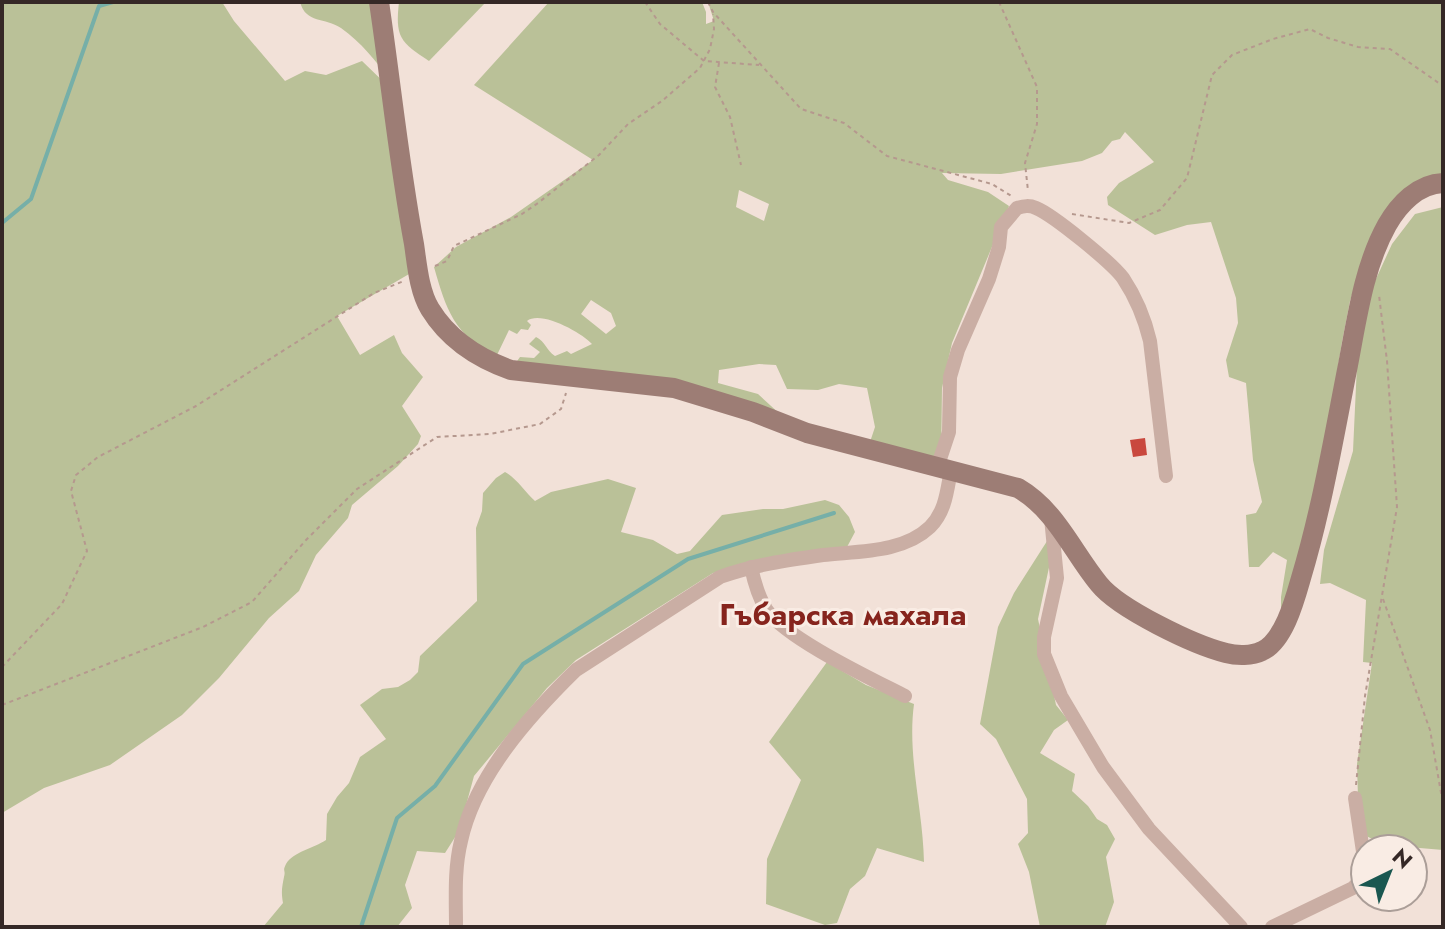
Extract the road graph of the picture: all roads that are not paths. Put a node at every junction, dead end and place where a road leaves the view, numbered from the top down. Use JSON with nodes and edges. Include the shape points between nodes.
{"nodes":[{"id":1,"x":379,"y":2,"type":"edge"},
{"id":2,"x":1443,"y":183,"type":"edge"},
{"id":3,"x":945,"y":467,"type":"junction"},
{"id":4,"x":1166,"y":476,"type":"dead end"},
{"id":5,"x":1051,"y":514,"type":"junction"},
{"id":6,"x":751,"y":567,"type":"junction"},
{"id":7,"x":905,"y":696,"type":"dead end"},
{"id":8,"x":1355,"y":798,"type":"road end"},
{"id":9,"x":1360,"y":833,"type":"edge"},
{"id":10,"x":1349,"y":890,"type":"edge"},
{"id":11,"x":456,"y":927,"type":"edge"},
{"id":12,"x":1241,"y":927,"type":"edge"},
{"id":13,"x":1272,"y":927,"type":"edge"}],
"edges":[{"from":1,"to":3,"type":"street","via":[[420,278],[428,305],[457,342],[511,370],[674,388],[807,433]]},
{"from":2,"to":5,"type":"street","via":[[1420,188],[1401,205],[1374,253],[1316,528],[1290,615],[1272,644],[1248,654],[1224,653],[1116,601]]},
{"from":3,"to":4,"type":"street","via":[[950,377],[958,350],[989,279],[1001,227],[1017,208],[1030,206],[1076,237],[1125,282],[1150,341]]},
{"from":3,"to":5,"type":"street","via":[[1018,488]]},
{"from":3,"to":6,"type":"street","via":[[944,506],[928,529],[914,538],[884,548]]},
{"from":5,"to":12,"type":"street","via":[[1057,578],[1044,654],[1061,696],[1103,767],[1149,829]]},
{"from":6,"to":7,"type":"street","via":[[776,621]]},
{"from":6,"to":11,"type":"street","via":[[720,577],[576,670],[496,762],[461,840]]},
{"from":8,"to":9,"type":"street"},
{"from":10,"to":13,"type":"street"}]}
